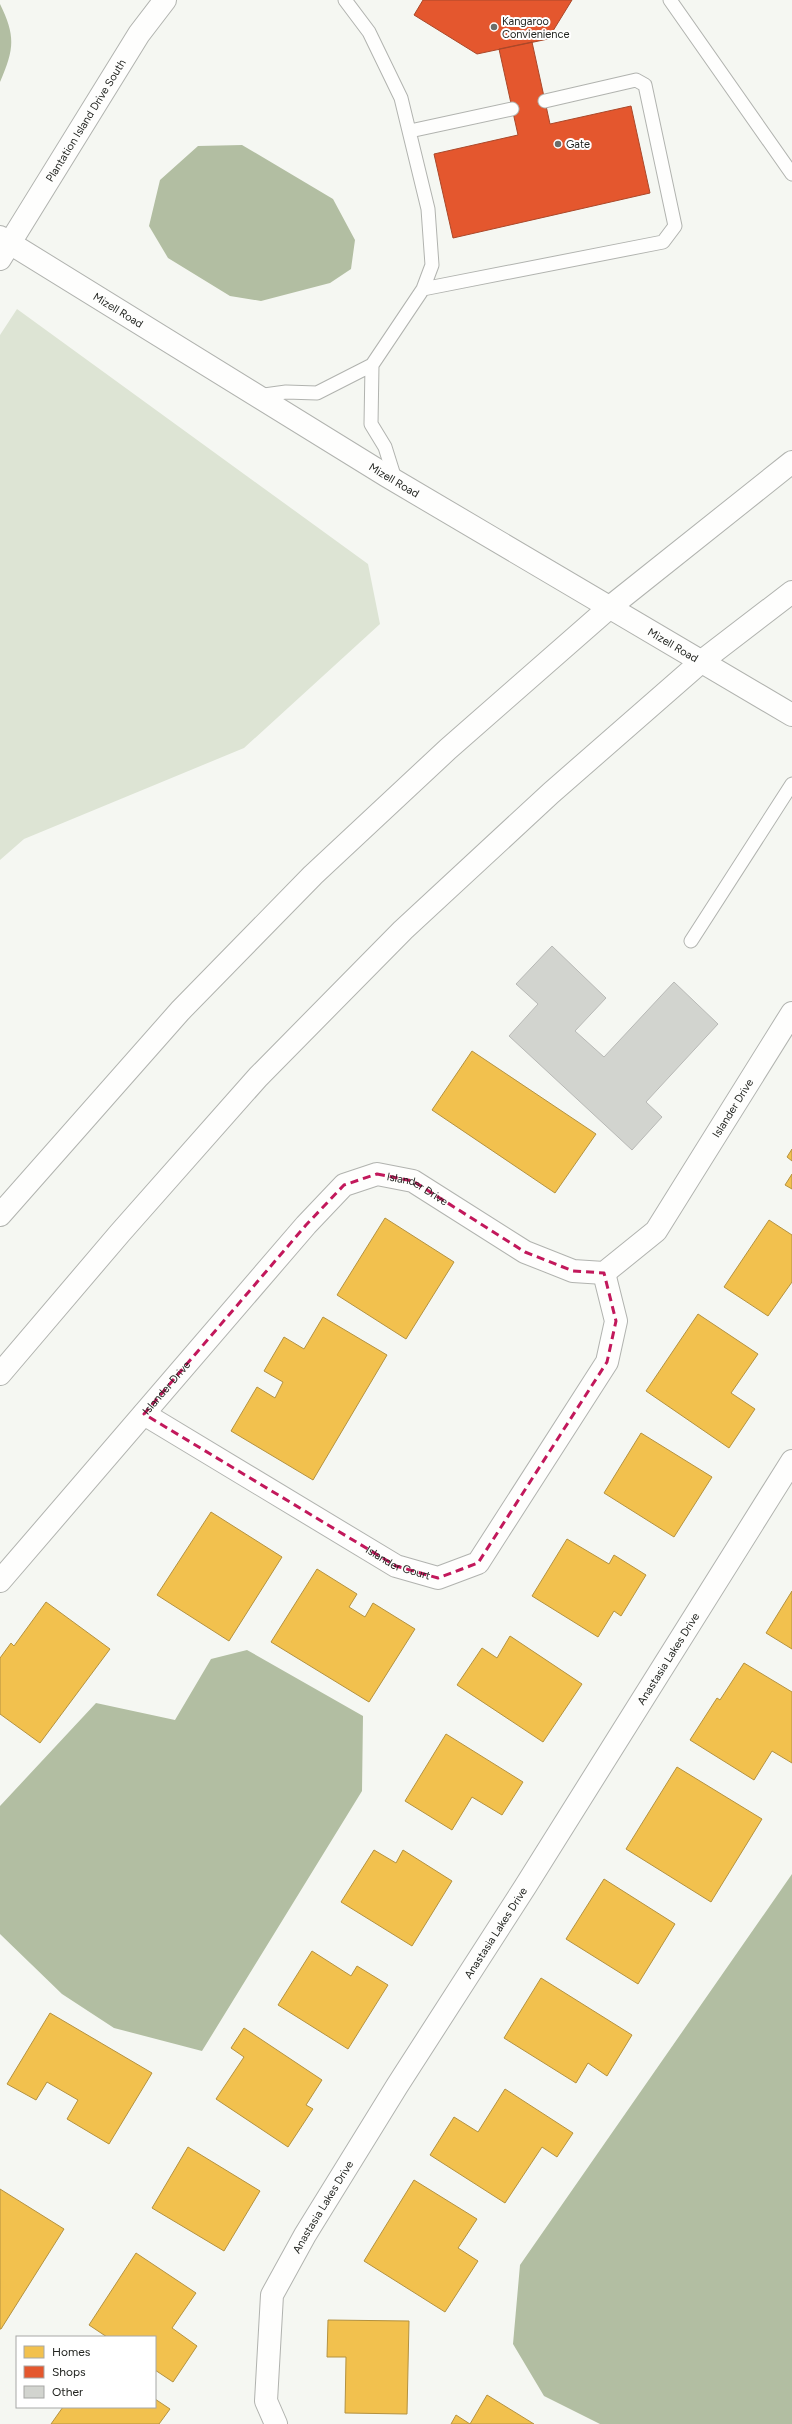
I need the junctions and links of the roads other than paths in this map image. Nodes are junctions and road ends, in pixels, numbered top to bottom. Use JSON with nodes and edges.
{"nodes":[{"id":1,"x":165,"y":0,"type":"edge"},
{"id":2,"x":345,"y":0,"type":"edge"},
{"id":3,"x":670,"y":0,"type":"edge"},
{"id":4,"x":545,"y":101,"type":"dead end"},
{"id":5,"x":512,"y":109,"type":"dead end"},
{"id":6,"x":410,"y":132,"type":"junction"},
{"id":7,"x":792,"y":174,"type":"edge"},
{"id":8,"x":4,"y":247,"type":"edge"},
{"id":9,"x":423,"y":289,"type":"junction"},
{"id":10,"x":372,"y":365,"type":"junction"},
{"id":11,"x":256,"y":396,"type":"junction"},
{"id":12,"x":792,"y":462,"type":"edge"},
{"id":13,"x":396,"y":482,"type":"junction"},
{"id":14,"x":792,"y":592,"type":"edge"},
{"id":15,"x":610,"y":607,"type":"junction"},
{"id":16,"x":702,"y":661,"type":"junction"},
{"id":17,"x":792,"y":715,"type":"edge"},
{"id":18,"x":792,"y":784,"type":"edge"},
{"id":19,"x":691,"y":941,"type":"dead end"},
{"id":20,"x":792,"y":1014,"type":"edge"},
{"id":21,"x":0,"y":1215,"type":"edge"},
{"id":22,"x":604,"y":1273,"type":"junction"},
{"id":23,"x":0,"y":1374,"type":"edge"},
{"id":24,"x":144,"y":1414,"type":"junction"},
{"id":25,"x":792,"y":1461,"type":"edge"},
{"id":26,"x":0,"y":1581,"type":"edge"},
{"id":27,"x":276,"y":2424,"type":"edge"}],
"edges":[{"from":1,"to":8,"type":"street","name":"Plantation Island Drive South"},
{"from":2,"to":6,"type":"lane"},
{"from":3,"to":7,"type":"lane"},
{"from":4,"to":9,"type":"lane"},
{"from":5,"to":6,"type":"lane"},
{"from":6,"to":9,"type":"lane"},
{"from":8,"to":11,"type":"street","name":"Mizell Road"},
{"from":9,"to":10,"type":"lane"},
{"from":10,"to":11,"type":"lane"},
{"from":10,"to":13,"type":"lane"},
{"from":11,"to":13,"type":"street","name":"Mizell Road"},
{"from":12,"to":15,"type":"street"},
{"from":13,"to":15,"type":"street","name":"Mizell Road"},
{"from":14,"to":16,"type":"street"},
{"from":15,"to":16,"type":"street","name":"Mizell Road"},
{"from":15,"to":21,"type":"street"},
{"from":16,"to":17,"type":"street","name":"Mizell Road"},
{"from":16,"to":23,"type":"street"},
{"from":18,"to":19,"type":"lane"},
{"from":20,"to":22,"type":"street","name":"Islander Drive"},
{"from":22,"to":24,"type":"street","name":"Islander Drive"},
{"from":22,"to":24,"type":"street","name":"Islander Court"},
{"from":24,"to":26,"type":"street","name":"Islander Drive"},
{"from":25,"to":27,"type":"street","name":"Anastasia Lakes Drive"}]}
